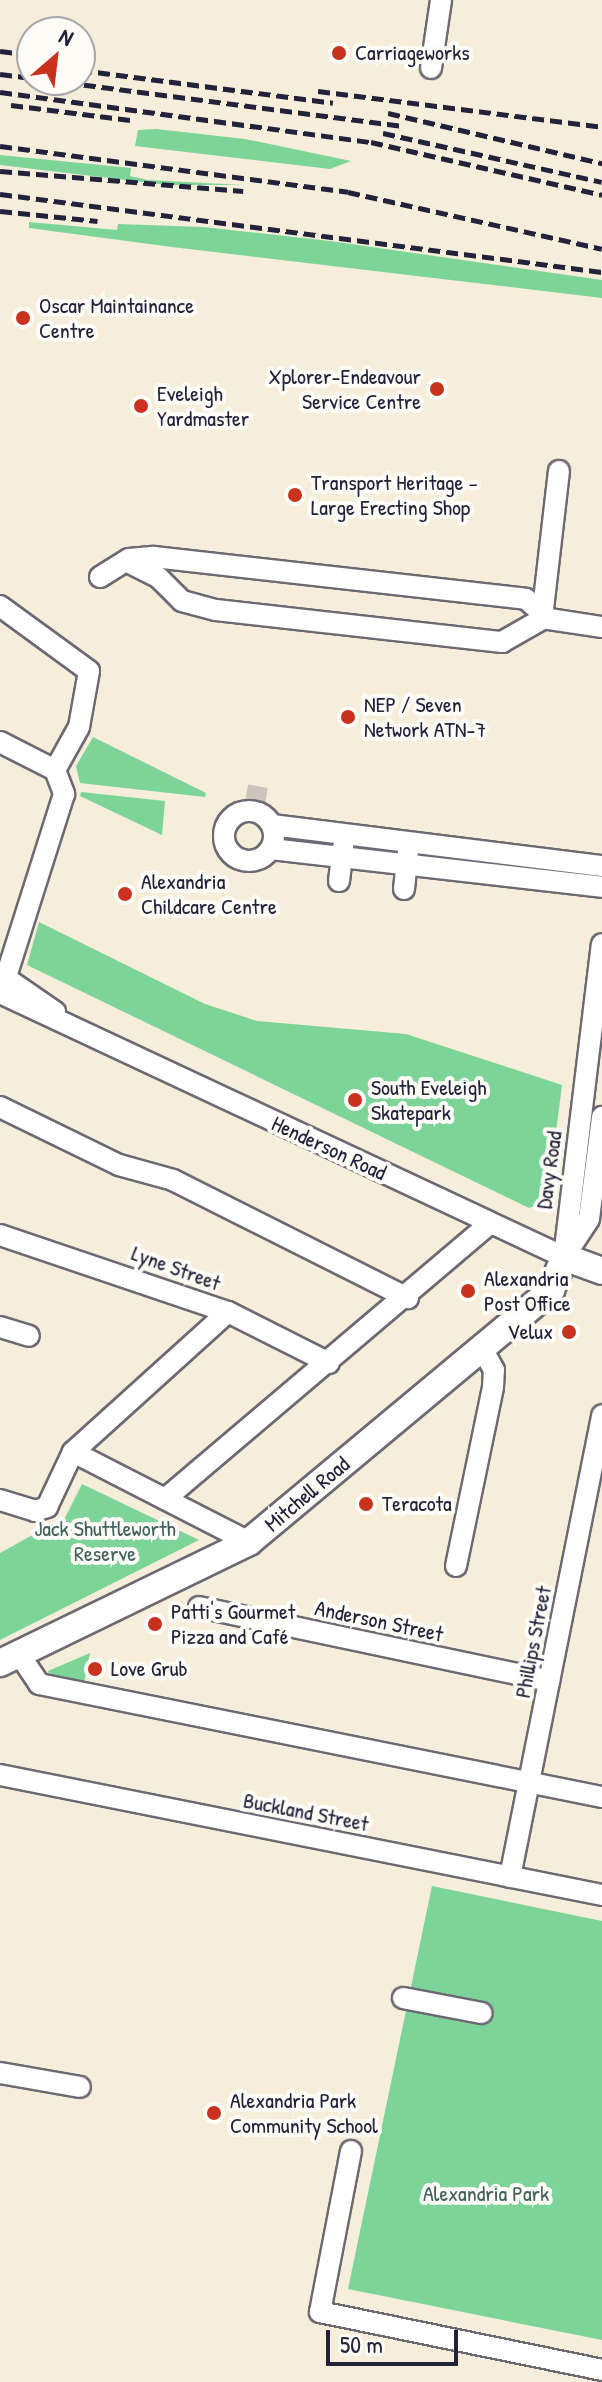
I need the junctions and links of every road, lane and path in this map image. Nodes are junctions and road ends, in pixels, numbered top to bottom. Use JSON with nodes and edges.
{"nodes":[{"id":1,"x":441,"y":0,"type":"edge"},
{"id":2,"x":431,"y":68,"type":"dead end"},
{"id":3,"x":559,"y":471,"type":"dead end"},
{"id":4,"x":124,"y":562,"type":"junction"},
{"id":5,"x":100,"y":577,"type":"dead end"},
{"id":6,"x":0,"y":606,"type":"edge"},
{"id":7,"x":540,"y":618,"type":"junction"},
{"id":8,"x":602,"y":627,"type":"edge"},
{"id":9,"x":0,"y":742,"type":"edge"},
{"id":10,"x":55,"y":770,"type":"junction"},
{"id":11,"x":272,"y":825,"type":"junction"},
{"id":12,"x":343,"y":847,"type":"junction"},
{"id":13,"x":271,"y":849,"type":"junction"},
{"id":14,"x":408,"y":855,"type":"junction"},
{"id":15,"x":602,"y":866,"type":"edge"},
{"id":16,"x":339,"y":881,"type":"dead end"},
{"id":17,"x":602,"y":887,"type":"edge"},
{"id":18,"x":404,"y":889,"type":"dead end"},
{"id":19,"x":602,"y":944,"type":"edge"},
{"id":20,"x":1,"y":987,"type":"edge"},
{"id":21,"x":596,"y":1053,"type":"edge"},
{"id":22,"x":0,"y":1107,"type":"edge"},
{"id":23,"x":602,"y":1117,"type":"edge"},
{"id":24,"x":489,"y":1224,"type":"junction"},
{"id":25,"x":0,"y":1235,"type":"edge"},
{"id":26,"x":564,"y":1257,"type":"junction"},
{"id":27,"x":602,"y":1271,"type":"edge"},
{"id":28,"x":408,"y":1298,"type":"junction"},
{"id":29,"x":228,"y":1312,"type":"junction"},
{"id":30,"x":0,"y":1327,"type":"edge"},
{"id":31,"x":29,"y":1336,"type":"dead end"},
{"id":32,"x":482,"y":1348,"type":"junction"},
{"id":33,"x":329,"y":1363,"type":"junction"},
{"id":34,"x":602,"y":1415,"type":"edge"},
{"id":35,"x":73,"y":1452,"type":"junction"},
{"id":36,"x":165,"y":1499,"type":"junction"},
{"id":37,"x":0,"y":1500,"type":"edge"},
{"id":38,"x":249,"y":1542,"type":"junction"},
{"id":39,"x":456,"y":1566,"type":"dead end"},
{"id":40,"x":199,"y":1607,"type":"dead end"},
{"id":41,"x":10,"y":1659,"type":"edge"},
{"id":42,"x":549,"y":1681,"type":"junction"},
{"id":43,"x":0,"y":1775,"type":"edge"},
{"id":44,"x":530,"y":1782,"type":"junction"},
{"id":45,"x":602,"y":1797,"type":"edge"},
{"id":46,"x":510,"y":1877,"type":"junction"},
{"id":47,"x":602,"y":1895,"type":"edge"},
{"id":48,"x":403,"y":1998,"type":"dead end"},
{"id":49,"x":482,"y":2013,"type":"dead end"},
{"id":50,"x":0,"y":2073,"type":"edge"},
{"id":51,"x":80,"y":2087,"type":"dead end"},
{"id":52,"x":351,"y":2151,"type":"dead end"},
{"id":53,"x":602,"y":2370,"type":"edge"}],
"edges":[{"from":1,"to":2,"type":"street"},
{"from":3,"to":7,"type":"street"},
{"from":4,"to":5,"type":"street"},
{"from":4,"to":7,"type":"street"},
{"from":4,"to":7,"type":"street"},
{"from":6,"to":10,"type":"street"},
{"from":7,"to":8,"type":"street"},
{"from":9,"to":10,"type":"street"},
{"from":10,"to":20,"type":"street"},
{"from":11,"to":12,"type":"street"},
{"from":11,"to":13,"type":"street"},
{"from":11,"to":13,"type":"street"},
{"from":12,"to":13,"type":"street"},
{"from":12,"to":14,"type":"street"},
{"from":12,"to":16,"type":"street"},
{"from":14,"to":15,"type":"street"},
{"from":14,"to":17,"type":"street"},
{"from":14,"to":18,"type":"street"},
{"from":19,"to":21,"type":"street","name":"Davy Road"},
{"from":20,"to":24,"type":"street","name":"Henderson Road"},
{"from":21,"to":26,"type":"street","name":"Davy Road"},
{"from":22,"to":28,"type":"street"},
{"from":23,"to":26,"type":"street","name":"Davy Road"},
{"from":24,"to":26,"type":"street","name":"Henderson Road"},
{"from":24,"to":28,"type":"street"},
{"from":25,"to":29,"type":"street","name":"Lyne Street"},
{"from":26,"to":27,"type":"main road","name":"Henderson Road"},
{"from":26,"to":32,"type":"main road","name":"Mitchell Road"},
{"from":28,"to":33,"type":"street"},
{"from":29,"to":33,"type":"street","name":"Lyne Street"},
{"from":29,"to":35,"type":"street"},
{"from":30,"to":31,"type":"street"},
{"from":32,"to":38,"type":"main road","name":"Mitchell Road"},
{"from":32,"to":39,"type":"street"},
{"from":33,"to":36,"type":"street"},
{"from":34,"to":42,"type":"street","name":"Phillips Street"},
{"from":35,"to":36,"type":"street"},
{"from":35,"to":37,"type":"street"},
{"from":36,"to":38,"type":"street"},
{"from":38,"to":41,"type":"main road","name":"Mitchell Road"},
{"from":40,"to":42,"type":"street","name":"Anderson Street"},
{"from":41,"to":44,"type":"street"},
{"from":42,"to":44,"type":"street","name":"Phillips Street"},
{"from":43,"to":46,"type":"street","name":"Buckland Street"},
{"from":44,"to":45,"type":"street"},
{"from":44,"to":46,"type":"street","name":"Phillips Street"},
{"from":46,"to":47,"type":"street","name":"Buckland Street"},
{"from":48,"to":49,"type":"street"},
{"from":50,"to":51,"type":"street"},
{"from":52,"to":53,"type":"street"}]}
